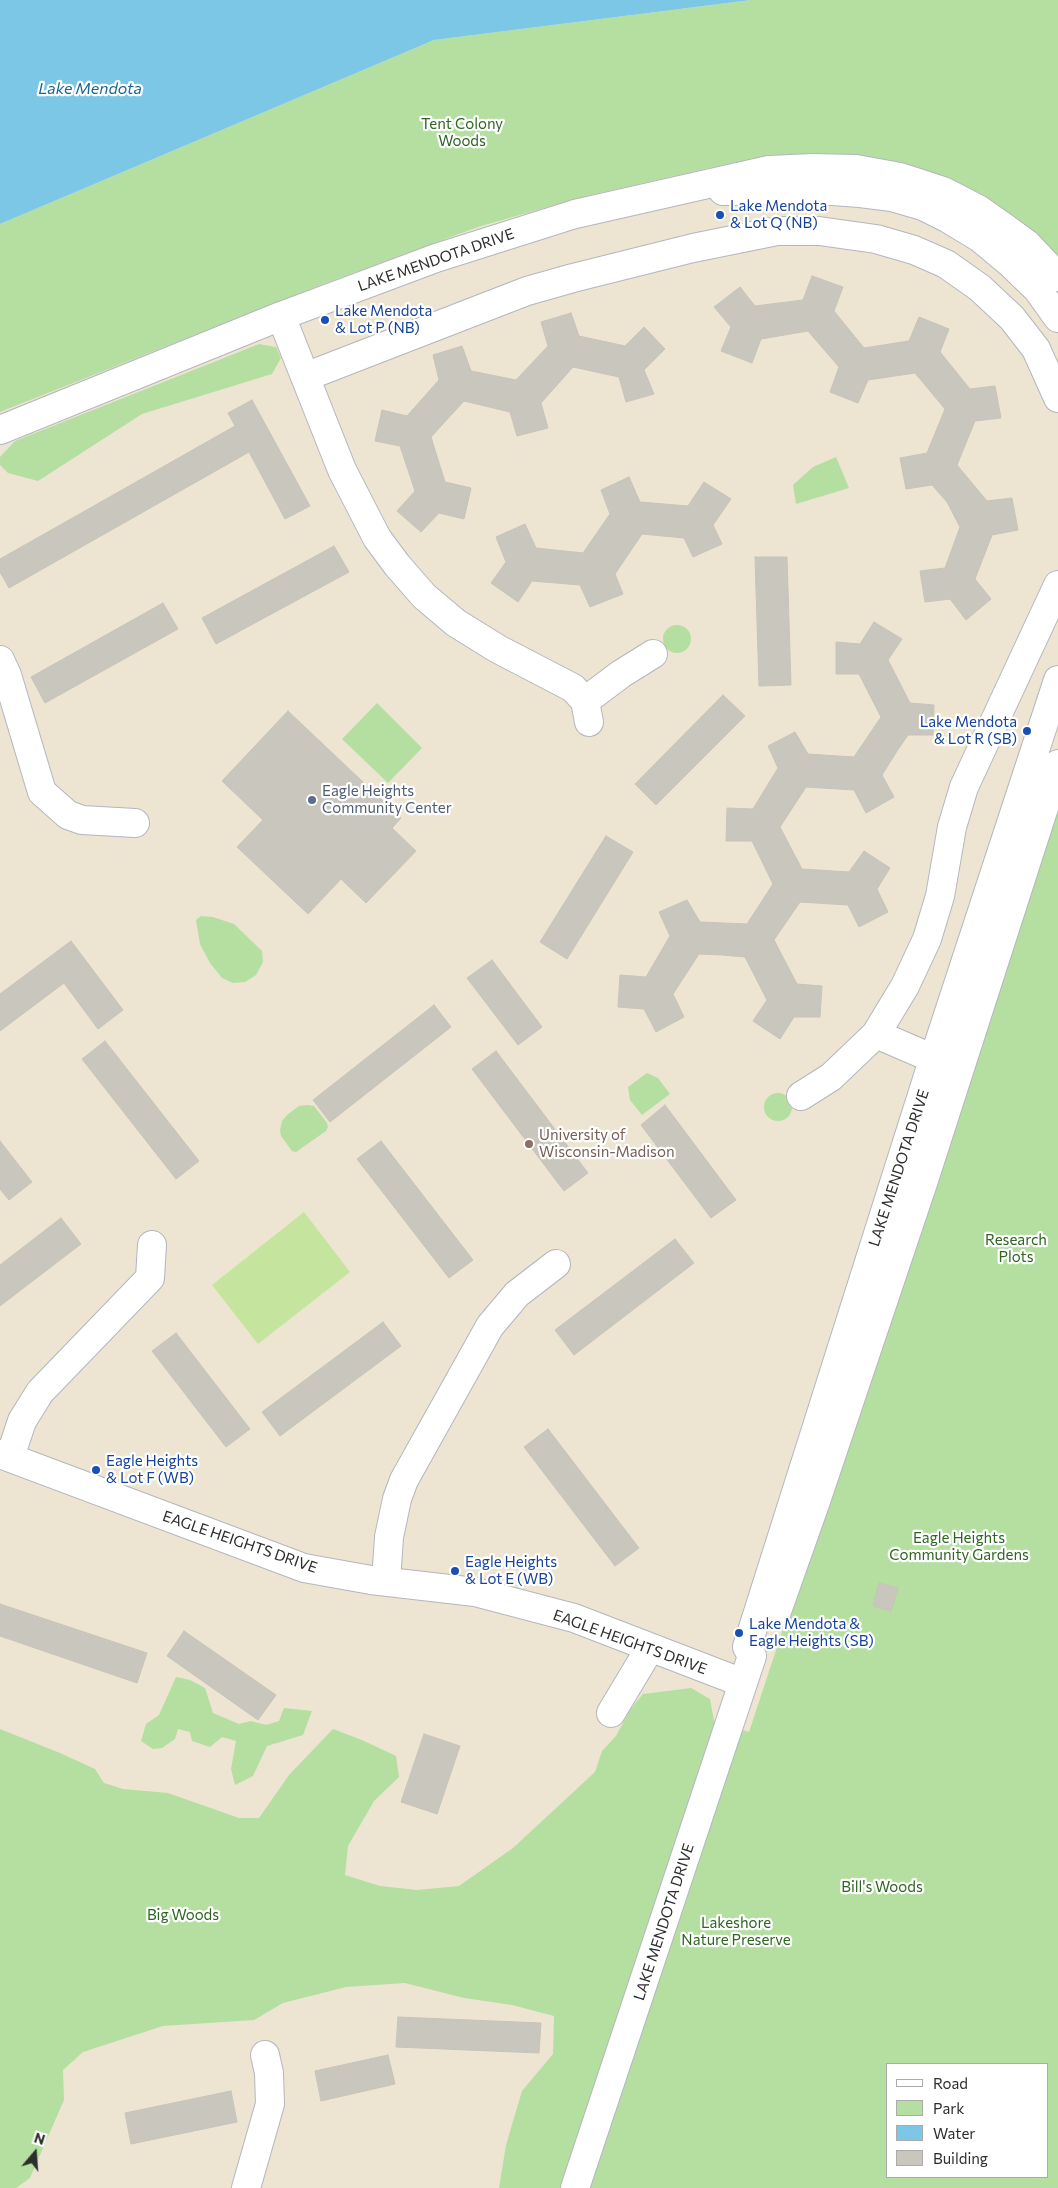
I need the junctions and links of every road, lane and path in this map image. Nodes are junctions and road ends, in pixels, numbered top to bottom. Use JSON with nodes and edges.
{"nodes":[{"id":1,"x":684,"y":191,"type":"junction"},
{"id":2,"x":1058,"y":277,"type":"edge"},
{"id":3,"x":281,"y":316,"type":"junction"},
{"id":4,"x":1058,"y":318,"type":"edge"},
{"id":5,"x":305,"y":377,"type":"junction"},
{"id":6,"x":1058,"y":398,"type":"edge"},
{"id":7,"x":0,"y":430,"type":"edge"},
{"id":8,"x":1058,"y":585,"type":"edge"},
{"id":9,"x":653,"y":654,"type":"dead end"},
{"id":10,"x":0,"y":660,"type":"edge"},
{"id":11,"x":1012,"y":683,"type":"junction"},
{"id":12,"x":1056,"y":692,"type":"edge"},
{"id":13,"x":1058,"y":764,"type":"edge"},
{"id":14,"x":135,"y":823,"type":"dead end"},
{"id":15,"x":876,"y":1034,"type":"junction"},
{"id":16,"x":934,"y":1060,"type":"junction"},
{"id":17,"x":801,"y":1096,"type":"dead end"},
{"id":18,"x":152,"y":1245,"type":"dead end"},
{"id":19,"x":556,"y":1264,"type":"dead end"},
{"id":20,"x":5,"y":1456,"type":"edge"},
{"id":21,"x":386,"y":1581,"type":"junction"},
{"id":22,"x":650,"y":1648,"type":"junction"},
{"id":23,"x":752,"y":1656,"type":"junction"},
{"id":24,"x":743,"y":1683,"type":"junction"},
{"id":25,"x":611,"y":1713,"type":"dead end"},
{"id":26,"x":265,"y":2055,"type":"dead end"},
{"id":27,"x":246,"y":2188,"type":"edge"},
{"id":28,"x":575,"y":2188,"type":"edge"}],
"edges":[{"from":1,"to":2,"type":"street","name":"LAKE MENDOTA DRIVE"},
{"from":1,"to":3,"type":"street","name":"LAKE MENDOTA DRIVE"},
{"from":1,"to":4,"type":"street","name":"LAKE MENDOTA DRIVE"},
{"from":3,"to":5,"type":"street"},
{"from":3,"to":7,"type":"street","name":"LAKE MENDOTA DRIVE"},
{"from":5,"to":6,"type":"street"},
{"from":5,"to":9,"type":"street"},
{"from":8,"to":11,"type":"street"},
{"from":10,"to":14,"type":"street"},
{"from":11,"to":12,"type":"street"},
{"from":11,"to":15,"type":"street"},
{"from":12,"to":16,"type":"street","name":"LAKE MENDOTA DRIVE"},
{"from":13,"to":23,"type":"street","name":"LAKE MENDOTA DRIVE"},
{"from":15,"to":16,"type":"street"},
{"from":15,"to":17,"type":"street"},
{"from":16,"to":23,"type":"street","name":"LAKE MENDOTA DRIVE"},
{"from":18,"to":20,"type":"street"},
{"from":19,"to":21,"type":"street"},
{"from":20,"to":21,"type":"street","name":"EAGLE HEIGHTS DRIVE"},
{"from":21,"to":22,"type":"street","name":"EAGLE HEIGHTS DRIVE"},
{"from":22,"to":24,"type":"street","name":"EAGLE HEIGHTS DRIVE"},
{"from":22,"to":25,"type":"street"},
{"from":23,"to":24,"type":"street","name":"LAKE MENDOTA DRIVE"},
{"from":24,"to":28,"type":"street","name":"LAKE MENDOTA DRIVE"},
{"from":26,"to":27,"type":"street"}]}
